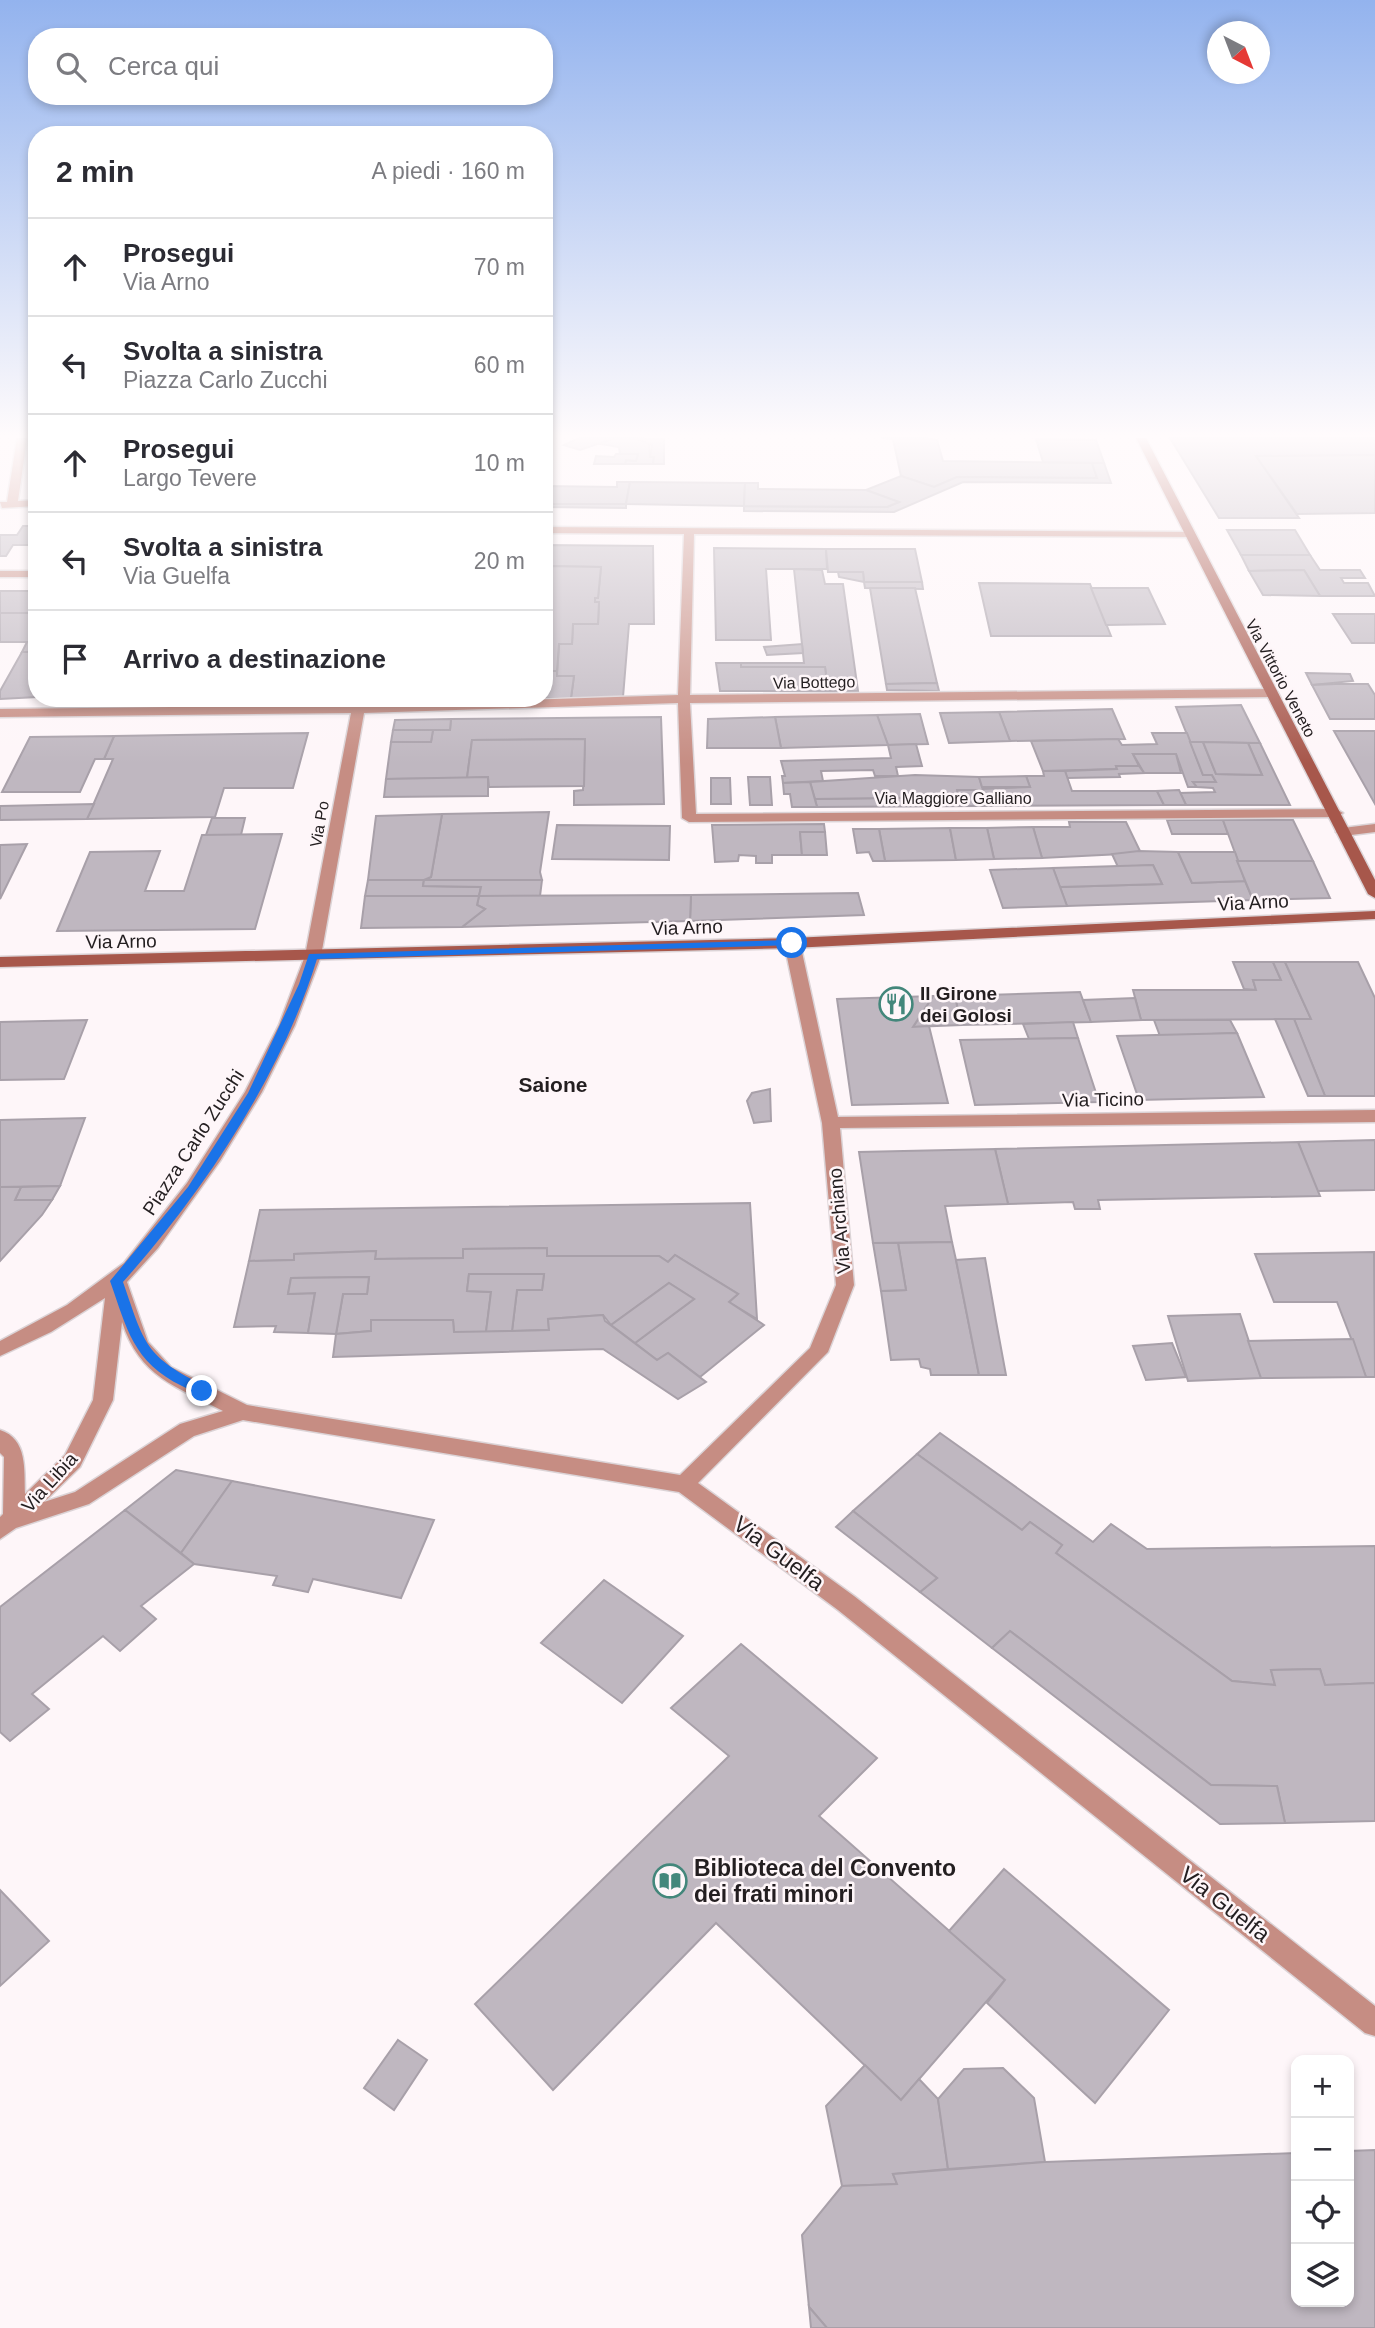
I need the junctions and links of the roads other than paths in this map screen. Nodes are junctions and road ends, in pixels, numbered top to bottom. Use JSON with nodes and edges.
{"nodes":[{"id":1,"x":689,"y":547,"type":"edge"},
{"id":2,"x":1197,"y":547,"type":"edge"},
{"id":3,"x":28,"y":574,"type":"edge"},
{"id":4,"x":0,"y":575,"type":"edge"},
{"id":5,"x":1270,"y":693,"type":"junction"},
{"id":6,"x":684,"y":699,"type":"junction"},
{"id":7,"x":553,"y":701,"type":"edge"},
{"id":8,"x":215,"y":707,"type":"edge"},
{"id":9,"x":358,"y":707,"type":"edge"},
{"id":10,"x":0,"y":713,"type":"edge"},
{"id":11,"x":1336,"y":813,"type":"junction"},
{"id":12,"x":1375,"y":828,"type":"edge"},
{"id":13,"x":1343,"y":832,"type":"junction"},
{"id":14,"x":1375,"y":894,"type":"edge"},
{"id":15,"x":1375,"y":915,"type":"edge"},
{"id":16,"x":792,"y":943,"type":"junction"},
{"id":17,"x":313,"y":956,"type":"junction"},
{"id":18,"x":0,"y":962,"type":"edge"},
{"id":19,"x":1375,"y":1116,"type":"edge"},
{"id":20,"x":831,"y":1123,"type":"junction"},
{"id":21,"x":117,"y":1281,"type":"junction"},
{"id":22,"x":0,"y":1349,"type":"edge"},
{"id":23,"x":243,"y":1412,"type":"junction"},
{"id":24,"x":0,"y":1438,"type":"edge"},
{"id":25,"x":684,"y":1483,"type":"junction"},
{"id":26,"x":7,"y":1525,"type":"edge"},
{"id":27,"x":1375,"y":2023,"type":"edge"}],
"edges":[{"from":1,"to":6,"type":"street"},
{"from":2,"to":5,"type":"main road","name":"Via Vittorio Veneto"},
{"from":3,"to":4,"type":"street"},
{"from":5,"to":6,"type":"street","name":"Via Bottego"},
{"from":5,"to":11,"type":"main road","name":"Via Vittorio Veneto"},
{"from":6,"to":7,"type":"street","name":"Via Bottego"},
{"from":6,"to":11,"type":"street","name":"Via Maggiore Galliano"},
{"from":8,"to":10,"type":"street","name":"Via Bottego"},
{"from":9,"to":17,"type":"street","name":"Via Po"},
{"from":11,"to":13,"type":"main road","name":"Via Vittorio Veneto"},
{"from":12,"to":13,"type":"street"},
{"from":13,"to":14,"type":"main road","name":"Via Vittorio Veneto"},
{"from":15,"to":16,"type":"main road","name":"Via Arno"},
{"from":16,"to":17,"type":"main road","name":"Via Arno"},
{"from":16,"to":20,"type":"street","name":"Via Archiano"},
{"from":17,"to":18,"type":"main road","name":"Via Arno"},
{"from":17,"to":21,"type":"street","name":"Piazza Carlo Zucchi"},
{"from":19,"to":20,"type":"street","name":"Via Ticino"},
{"from":20,"to":25,"type":"street","name":"Via Archiano"},
{"from":21,"to":22,"type":"street","name":"Piazza Carlo Zucchi"},
{"from":21,"to":23,"type":"street","name":"Via Guelfa"},
{"from":21,"to":26,"type":"street","name":"Via Libia"},
{"from":23,"to":25,"type":"street","name":"Via Guelfa"},
{"from":23,"to":26,"type":"street","name":"Via Libia"},
{"from":24,"to":26,"type":"street","name":"Via Libia"},
{"from":25,"to":27,"type":"street","name":"Via Guelfa"}]}
